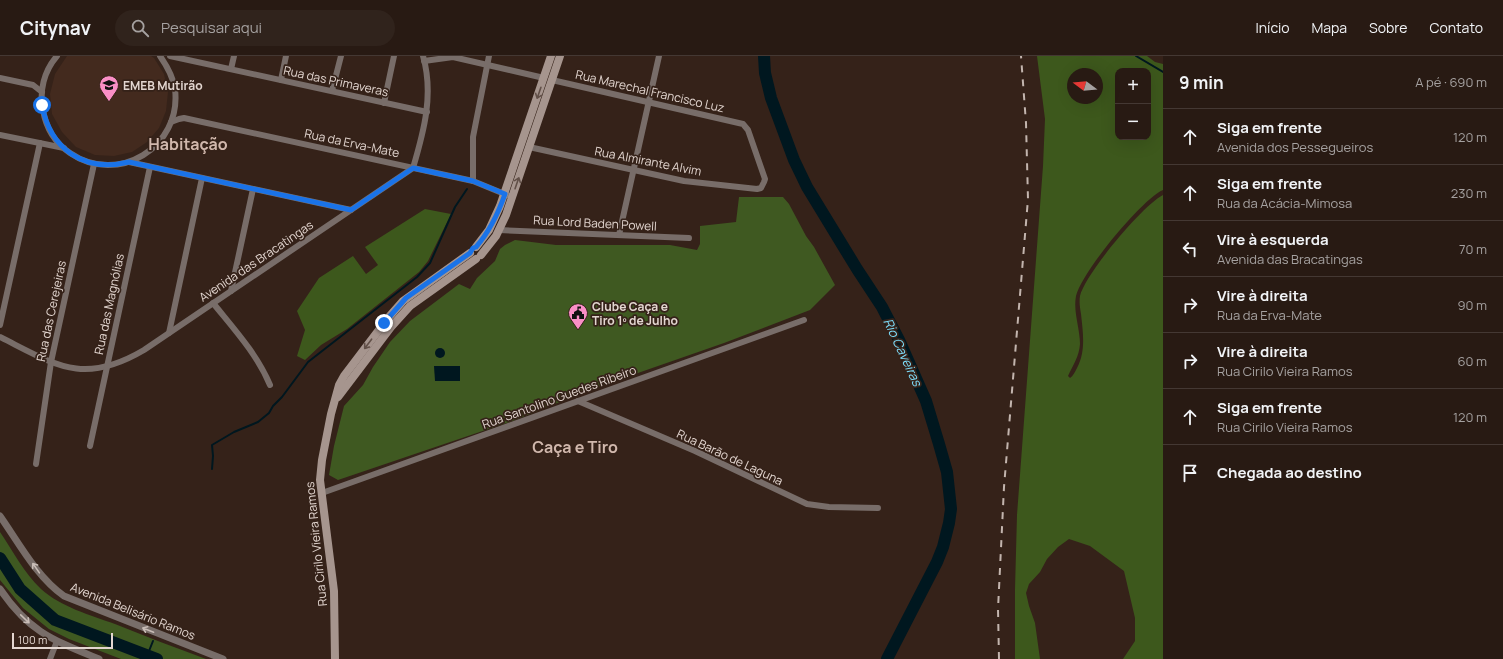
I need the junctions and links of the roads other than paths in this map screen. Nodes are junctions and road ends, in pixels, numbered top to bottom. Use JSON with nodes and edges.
{"nodes":[{"id":1,"x":57,"y":56,"type":"edge"},
{"id":2,"x":160,"y":56,"type":"edge"},
{"id":3,"x":170,"y":56,"type":"edge"},
{"id":4,"x":234,"y":56,"type":"edge"},
{"id":5,"x":286,"y":56,"type":"edge"},
{"id":6,"x":341,"y":56,"type":"edge"},
{"id":7,"x":394,"y":56,"type":"edge"},
{"id":8,"x":489,"y":56,"type":"edge"},
{"id":9,"x":551,"y":56,"type":"edge"},
{"id":10,"x":560,"y":56,"type":"edge"},
{"id":11,"x":659,"y":56,"type":"edge"},
{"id":12,"x":179,"y":57,"type":"edge"},
{"id":13,"x":424,"y":59,"type":"edge"},
{"id":14,"x":487,"y":65,"type":"junction"},
{"id":15,"x":231,"y":69,"type":"junction"},
{"id":16,"x":0,"y":78,"type":"edge"},
{"id":17,"x":548,"y":79,"type":"junction"},
{"id":18,"x":281,"y":80,"type":"junction"},
{"id":19,"x":44,"y":81,"type":"junction"},
{"id":20,"x":33,"y":85,"type":"junction"},
{"id":21,"x":42,"y":92,"type":"junction"},
{"id":22,"x":332,"y":92,"type":"junction"},
{"id":23,"x":649,"y":102,"type":"junction"},
{"id":24,"x":384,"y":103,"type":"junction"},
{"id":25,"x":174,"y":109,"type":"junction"},
{"id":26,"x":427,"y":112,"type":"junction"},
{"id":27,"x":184,"y":118,"type":"junction"},
{"id":28,"x":171,"y":122,"type":"junction"},
{"id":29,"x":0,"y":135,"type":"edge"},
{"id":30,"x":40,"y":143,"type":"junction"},
{"id":31,"x":529,"y":147,"type":"junction"},
{"id":32,"x":64,"y":148,"type":"junction"},
{"id":33,"x":129,"y":162,"type":"junction"},
{"id":34,"x":94,"y":164,"type":"junction"},
{"id":35,"x":150,"y":167,"type":"junction"},
{"id":36,"x":413,"y":168,"type":"junction"},
{"id":37,"x":633,"y":171,"type":"junction"},
{"id":38,"x":202,"y":178,"type":"junction"},
{"id":39,"x":473,"y":181,"type":"junction"},
{"id":40,"x":763,"y":186,"type":"joint"},
{"id":41,"x":253,"y":189,"type":"junction"},
{"id":42,"x":508,"y":196,"type":"junction"},
{"id":43,"x":351,"y":210,"type":"junction"},
{"id":44,"x":499,"y":230,"type":"junction"},
{"id":45,"x":619,"y":235,"type":"junction"},
{"id":46,"x":689,"y":238,"type":"dead end"},
{"id":47,"x":476,"y":254,"type":"junction"},
{"id":48,"x":231,"y":291,"type":"junction"},
{"id":49,"x":213,"y":303,"type":"junction"},
{"id":50,"x":804,"y":320,"type":"dead end"},
{"id":51,"x":0,"y":325,"type":"edge"},
{"id":52,"x":169,"y":333,"type":"junction"},
{"id":53,"x":0,"y":337,"type":"edge"},
{"id":54,"x":51,"y":362,"type":"junction"},
{"id":55,"x":107,"y":366,"type":"junction"},
{"id":56,"x":270,"y":385,"type":"dead end"},
{"id":57,"x":578,"y":402,"type":"junction"},
{"id":58,"x":90,"y":446,"type":"dead end"},
{"id":59,"x":36,"y":464,"type":"dead end"},
{"id":60,"x":322,"y":494,"type":"junction"},
{"id":61,"x":878,"y":508,"type":"dead end"},
{"id":62,"x":0,"y":516,"type":"edge"},
{"id":63,"x":0,"y":589,"type":"edge"},
{"id":64,"x":57,"y":641,"type":"junction"},
{"id":65,"x":50,"y":659,"type":"edge"},
{"id":66,"x":99,"y":659,"type":"edge"},
{"id":67,"x":223,"y":659,"type":"edge"},
{"id":68,"x":335,"y":659,"type":"edge"}],
"edges":[{"from":1,"to":19,"type":"street"},
{"from":2,"to":25,"type":"street"},
{"from":3,"to":12,"type":"street","name":"Rua das Primaveras"},
{"from":4,"to":15,"type":"street"},
{"from":5,"to":18,"type":"street"},
{"from":6,"to":22,"type":"street"},
{"from":7,"to":24,"type":"street"},
{"from":8,"to":14,"type":"street"},
{"from":9,"to":17,"type":"main road","name":"Rua Cirilo Vieira Ramos"},
{"from":10,"to":17,"type":"main road","name":"Rua Cirilo Vieira Ramos"},
{"from":11,"to":23,"type":"street"},
{"from":12,"to":15,"type":"street","name":"Rua das Primaveras"},
{"from":13,"to":14,"type":"street","name":"Rua Marechal Francisco Luz"},
{"from":13,"to":26,"type":"street"},
{"from":14,"to":17,"type":"street","name":"Rua Marechal Francisco Luz"},
{"from":14,"to":39,"type":"street"},
{"from":15,"to":18,"type":"street","name":"Rua das Primaveras"},
{"from":16,"to":20,"type":"street"},
{"from":17,"to":23,"type":"street","name":"Rua Marechal Francisco Luz"},
{"from":17,"to":31,"type":"main road","name":"Rua Cirilo Vieira Ramos"},
{"from":17,"to":42,"type":"main road","name":"Rua Cirilo Vieira Ramos","one_way":true},
{"from":18,"to":22,"type":"street","name":"Rua das Primaveras"},
{"from":19,"to":20,"type":"street"},
{"from":19,"to":21,"type":"street"},
{"from":20,"to":21,"type":"street"},
{"from":21,"to":32,"type":"street"},
{"from":22,"to":24,"type":"street","name":"Rua das Primaveras"},
{"from":23,"to":37,"type":"street"},
{"from":23,"to":40,"type":"street","name":"Rua Marechal Francisco Luz"},
{"from":24,"to":26,"type":"street","name":"Rua das Primaveras"},
{"from":25,"to":27,"type":"street","name":"Rua da Erva-Mate"},
{"from":25,"to":28,"type":"street"},
{"from":26,"to":36,"type":"street"},
{"from":27,"to":28,"type":"street","name":"Rua da Erva-Mate"},
{"from":27,"to":36,"type":"street","name":"Rua da Erva-Mate"},
{"from":28,"to":33,"type":"street"},
{"from":29,"to":30,"type":"street"},
{"from":30,"to":32,"type":"street"},
{"from":30,"to":51,"type":"street"},
{"from":31,"to":37,"type":"street","name":"Rua Almirante Alvim"},
{"from":42,"to":31,"type":"main road","name":"Rua Cirilo Vieira Ramos","one_way":true},
{"from":32,"to":34,"type":"street"},
{"from":33,"to":34,"type":"street"},
{"from":33,"to":35,"type":"street"},
{"from":34,"to":54,"type":"street","name":"Rua das Cerejeiras"},
{"from":35,"to":38,"type":"street"},
{"from":35,"to":55,"type":"street","name":"Rua das Magnólias"},
{"from":36,"to":39,"type":"street","name":"Rua da Erva-Mate"},
{"from":36,"to":43,"type":"street","name":"Avenida das Bracatingas"},
{"from":37,"to":40,"type":"street","name":"Rua Almirante Alvim"},
{"from":37,"to":45,"type":"street"},
{"from":38,"to":41,"type":"street"},
{"from":38,"to":52,"type":"street"},
{"from":39,"to":42,"type":"street","name":"Rua da Erva-Mate"},
{"from":41,"to":43,"type":"street"},
{"from":41,"to":48,"type":"street"},
{"from":42,"to":44,"type":"main road","name":"Rua Cirilo Vieira Ramos"},
{"from":42,"to":47,"type":"main road","name":"Rua Cirilo Vieira Ramos"},
{"from":43,"to":48,"type":"street","name":"Avenida das Bracatingas"},
{"from":44,"to":45,"type":"street","name":"Rua Lord Baden Powell"},
{"from":44,"to":47,"type":"main road","name":"Rua Cirilo Vieira Ramos"},
{"from":45,"to":46,"type":"street","name":"Rua Lord Baden Powell"},
{"from":47,"to":60,"type":"main road","name":"Rua Cirilo Vieira Ramos"},
{"from":48,"to":49,"type":"street","name":"Avenida das Bracatingas"},
{"from":49,"to":52,"type":"street","name":"Avenida das Bracatingas"},
{"from":49,"to":56,"type":"street"},
{"from":50,"to":57,"type":"street","name":"Rua Santolino Guedes Ribeiro"},
{"from":52,"to":55,"type":"street","name":"Avenida das Bracatingas"},
{"from":53,"to":54,"type":"street","name":"Avenida das Bracatingas"},
{"from":54,"to":55,"type":"street","name":"Avenida das Bracatingas"},
{"from":54,"to":59,"type":"street","name":"Rua das Cerejeiras"},
{"from":55,"to":58,"type":"street","name":"Rua das Magnólias"},
{"from":57,"to":60,"type":"street","name":"Rua Santolino Guedes Ribeiro"},
{"from":57,"to":61,"type":"street","name":"Rua Barão de Laguna"},
{"from":60,"to":68,"type":"main road","name":"Rua Cirilo Vieira Ramos"},
{"from":67,"to":62,"type":"street","name":"Avenida Belisário Ramos","one_way":true},
{"from":63,"to":64,"type":"street","one_way":true},
{"from":64,"to":65,"type":"street"},
{"from":64,"to":66,"type":"street"}]}
